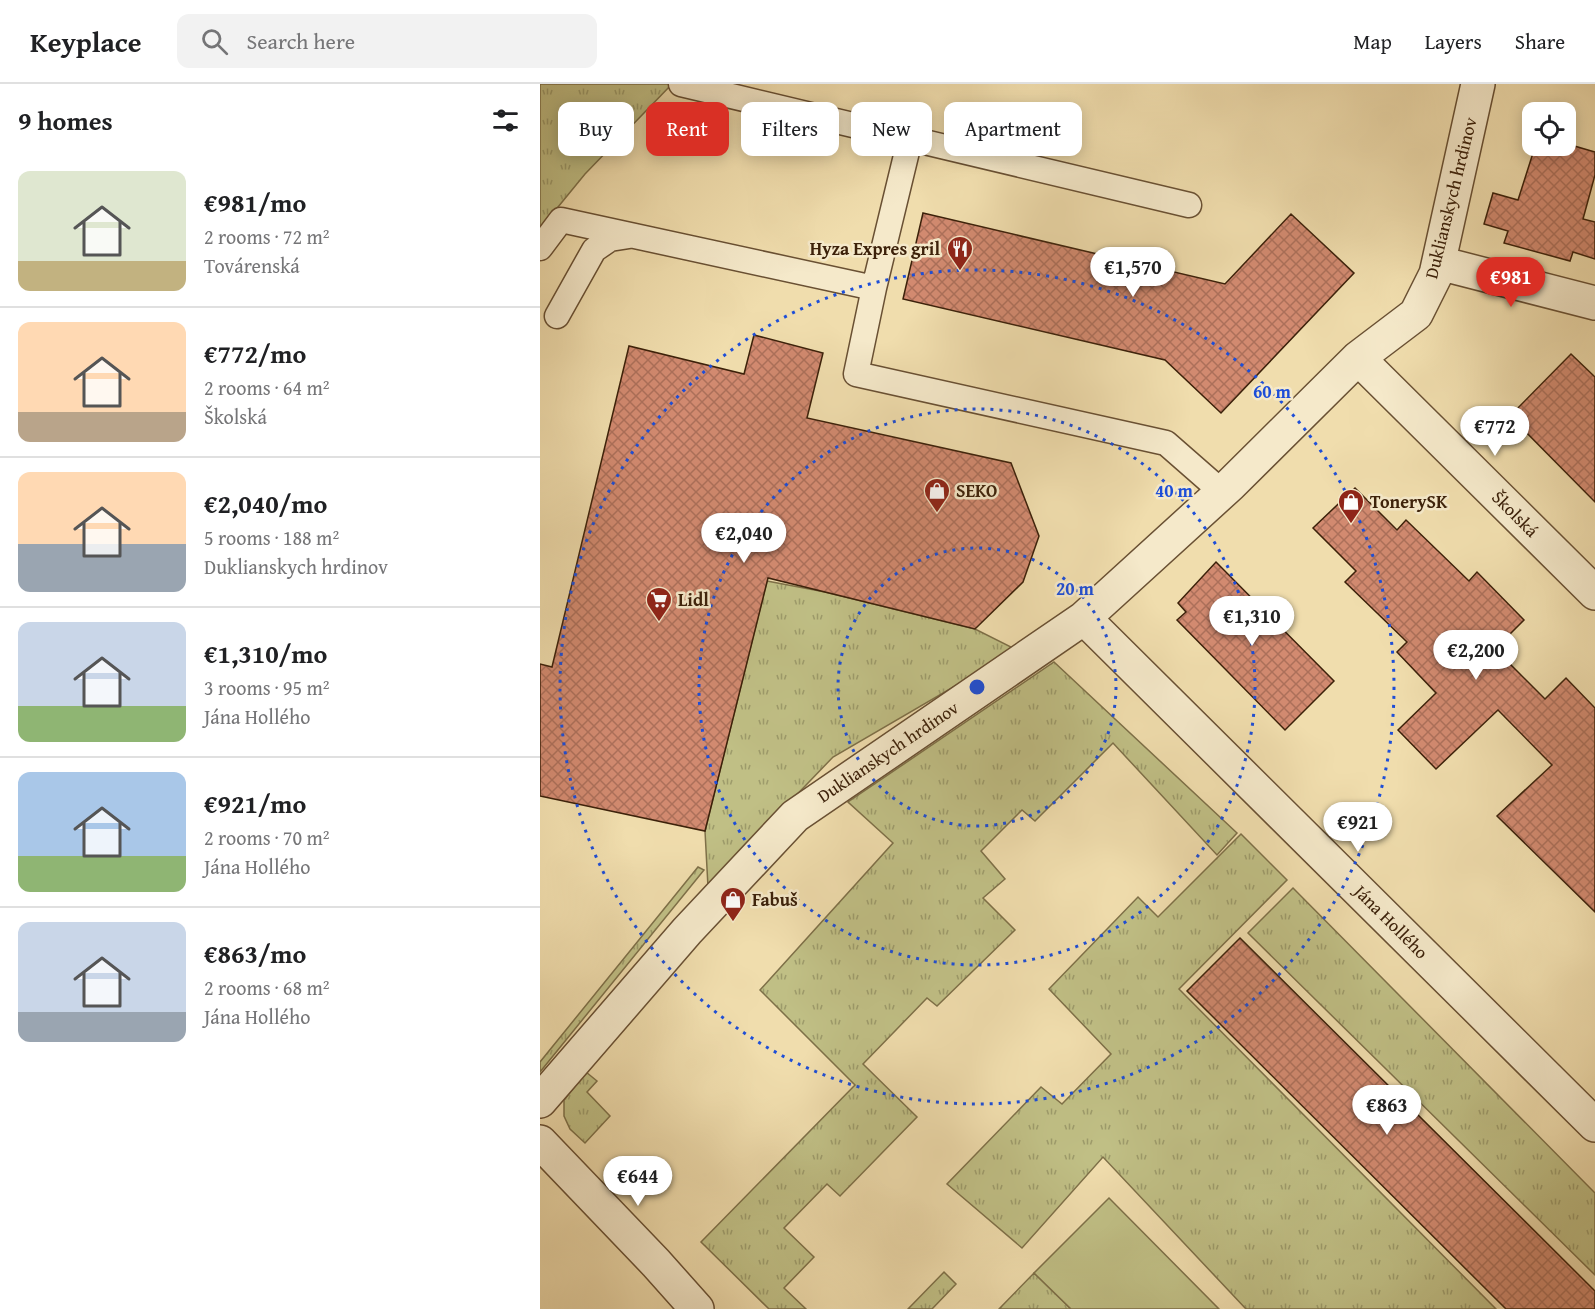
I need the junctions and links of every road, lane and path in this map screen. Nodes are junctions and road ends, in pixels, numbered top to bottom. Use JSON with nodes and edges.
{"nodes":[{"id":1,"x":681,"y":84,"type":"edge"},
{"id":2,"x":1478,"y":84,"type":"edge"},
{"id":3,"x":851,"y":125,"type":"edge"},
{"id":4,"x":932,"y":144,"type":"edge"},
{"id":5,"x":906,"y":156,"type":"edge"},
{"id":6,"x":1189,"y":205,"type":"dead end"},
{"id":7,"x":633,"y":236,"type":"junction"},
{"id":8,"x":540,"y":248,"type":"edge"},
{"id":9,"x":1439,"y":263,"type":"junction"},
{"id":10,"x":874,"y":288,"type":"junction"},
{"id":11,"x":1595,"y":303,"type":"edge"},
{"id":12,"x":557,"y":316,"type":"dead end"},
{"id":13,"x":1358,"y":358,"type":"junction"},
{"id":14,"x":1222,"y":492,"type":"junction"},
{"id":15,"x":1595,"y":593,"type":"edge"},
{"id":16,"x":1084,"y":618,"type":"junction"},
{"id":17,"x":540,"y":1101,"type":"edge"},
{"id":18,"x":1595,"y":1125,"type":"edge"},
{"id":19,"x":540,"y":1142,"type":"edge"},
{"id":20,"x":698,"y":1309,"type":"edge"}],
"edges":[{"from":1,"to":3,"type":"lane"},
{"from":2,"to":9,"type":"street","name":"Duklianskych hrdinov"},
{"from":4,"to":6,"type":"lane"},
{"from":5,"to":10,"type":"lane"},
{"from":7,"to":8,"type":"lane"},
{"from":7,"to":10,"type":"lane"},
{"from":7,"to":12,"type":"lane"},
{"from":9,"to":11,"type":"street"},
{"from":9,"to":13,"type":"street","name":"Duklianskych hrdinov"},
{"from":10,"to":14,"type":"lane"},
{"from":13,"to":14,"type":"street","name":"Duklianskych hrdinov"},
{"from":13,"to":15,"type":"street","name":"Školská"},
{"from":14,"to":16,"type":"street","name":"Duklianskych hrdinov"},
{"from":16,"to":17,"type":"street","name":"Duklianskych hrdinov"},
{"from":16,"to":18,"type":"street","name":"Jána Hollého"},
{"from":19,"to":20,"type":"street"}]}
